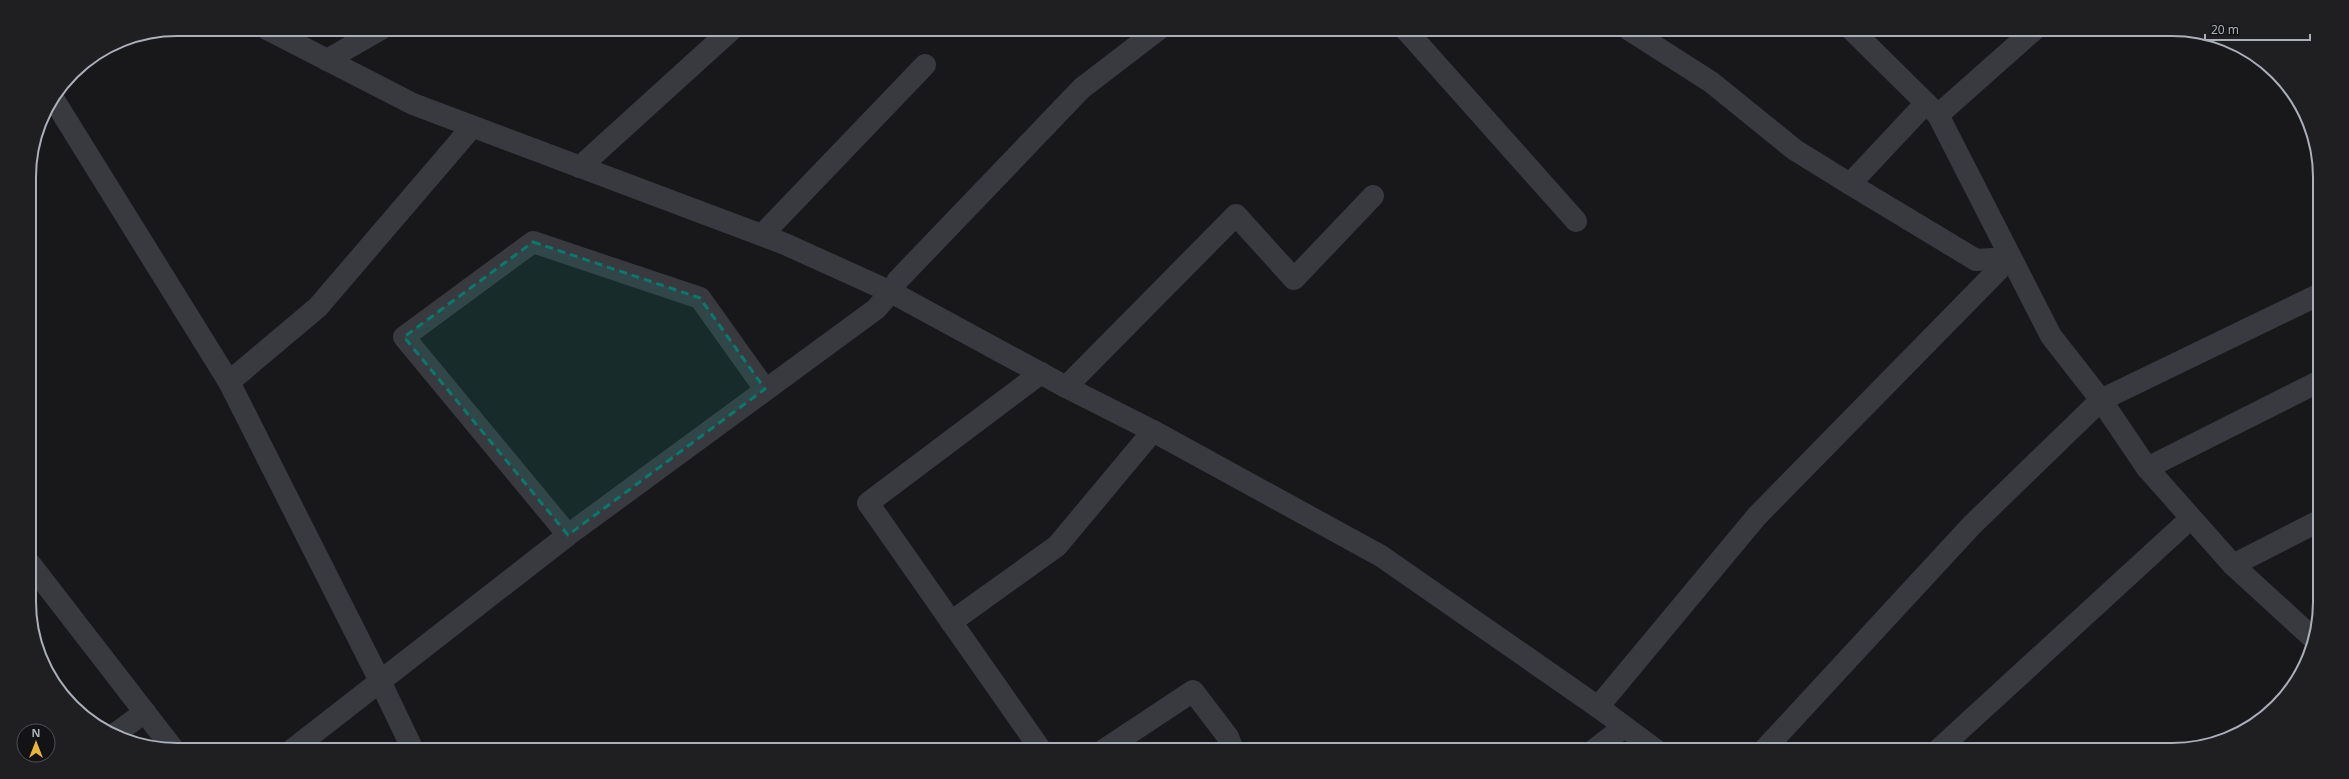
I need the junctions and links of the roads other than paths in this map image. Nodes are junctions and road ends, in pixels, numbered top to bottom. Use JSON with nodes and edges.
{"nodes":[{"id":1,"x":281,"y":36,"type":"edge"},
{"id":2,"x":362,"y":36,"type":"edge"},
{"id":3,"x":724,"y":36,"type":"edge"},
{"id":4,"x":1150,"y":36,"type":"edge"},
{"id":5,"x":1412,"y":36,"type":"edge"},
{"id":6,"x":1639,"y":36,"type":"edge"},
{"id":7,"x":1858,"y":36,"type":"edge"},
{"id":8,"x":2025,"y":36,"type":"edge"},
{"id":9,"x":327,"y":60,"type":"junction"},
{"id":10,"x":925,"y":66,"type":"dead end"},
{"id":11,"x":57,"y":104,"type":"edge"},
{"id":12,"x":1932,"y":109,"type":"junction"},
{"id":13,"x":472,"y":127,"type":"junction"},
{"id":14,"x":580,"y":167,"type":"junction"},
{"id":15,"x":1850,"y":184,"type":"junction"},
{"id":16,"x":1373,"y":196,"type":"dead end"},
{"id":17,"x":1576,"y":221,"type":"dead end"},
{"id":18,"x":762,"y":235,"type":"junction"},
{"id":19,"x":2010,"y":258,"type":"junction"},
{"id":20,"x":891,"y":292,"type":"junction"},
{"id":21,"x":2313,"y":297,"type":"edge"},
{"id":22,"x":1041,"y":373,"type":"junction"},
{"id":23,"x":229,"y":382,"type":"junction"},
{"id":24,"x":2313,"y":385,"type":"edge"},
{"id":25,"x":1066,"y":387,"type":"junction"},
{"id":26,"x":765,"y":389,"type":"junction"},
{"id":27,"x":2101,"y":400,"type":"junction"},
{"id":28,"x":1153,"y":431,"type":"junction"},
{"id":29,"x":2147,"y":468,"type":"junction"},
{"id":30,"x":2190,"y":519,"type":"junction"},
{"id":31,"x":2313,"y":524,"type":"edge"},
{"id":32,"x":568,"y":535,"type":"junction"},
{"id":33,"x":2232,"y":565,"type":"junction"},
{"id":34,"x":36,"y":570,"type":"edge"},
{"id":35,"x":951,"y":622,"type":"junction"},
{"id":36,"x":2309,"y":634,"type":"edge"},
{"id":37,"x":380,"y":681,"type":"junction"},
{"id":38,"x":1598,"y":707,"type":"junction"},
{"id":39,"x":145,"y":712,"type":"junction"},
{"id":40,"x":1624,"y":727,"type":"junction"},
{"id":41,"x":120,"y":730,"type":"edge"},
{"id":42,"x":169,"y":743,"type":"edge"},
{"id":43,"x":301,"y":743,"type":"edge"},
{"id":44,"x":410,"y":743,"type":"edge"},
{"id":45,"x":1036,"y":743,"type":"edge"},
{"id":46,"x":1115,"y":743,"type":"edge"},
{"id":47,"x":1230,"y":743,"type":"edge"},
{"id":48,"x":1603,"y":743,"type":"edge"},
{"id":49,"x":1646,"y":743,"type":"edge"},
{"id":50,"x":1770,"y":743,"type":"edge"},
{"id":51,"x":1946,"y":743,"type":"edge"}],
"edges":[{"from":1,"to":9,"type":"street"},
{"from":2,"to":9,"type":"street"},
{"from":3,"to":14,"type":"street"},
{"from":4,"to":20,"type":"street"},
{"from":5,"to":17,"type":"street"},
{"from":6,"to":15,"type":"street"},
{"from":7,"to":12,"type":"street"},
{"from":8,"to":12,"type":"street"},
{"from":9,"to":13,"type":"street"},
{"from":10,"to":18,"type":"street"},
{"from":11,"to":23,"type":"street"},
{"from":12,"to":15,"type":"street"},
{"from":12,"to":19,"type":"street"},
{"from":13,"to":14,"type":"street"},
{"from":13,"to":23,"type":"street"},
{"from":14,"to":18,"type":"street"},
{"from":15,"to":19,"type":"street"},
{"from":16,"to":25,"type":"street"},
{"from":18,"to":20,"type":"street"},
{"from":19,"to":27,"type":"street"},
{"from":19,"to":38,"type":"street"},
{"from":20,"to":22,"type":"street"},
{"from":20,"to":26,"type":"street"},
{"from":21,"to":27,"type":"street"},
{"from":22,"to":25,"type":"street"},
{"from":22,"to":35,"type":"street"},
{"from":23,"to":37,"type":"street"},
{"from":24,"to":29,"type":"street"},
{"from":25,"to":28,"type":"street"},
{"from":26,"to":32,"type":"street"},
{"from":26,"to":32,"type":"street"},
{"from":27,"to":29,"type":"street"},
{"from":27,"to":50,"type":"street"},
{"from":28,"to":35,"type":"street"},
{"from":28,"to":38,"type":"street"},
{"from":29,"to":30,"type":"street"},
{"from":30,"to":33,"type":"street"},
{"from":30,"to":51,"type":"street"},
{"from":31,"to":33,"type":"street"},
{"from":32,"to":37,"type":"street"},
{"from":33,"to":36,"type":"street"},
{"from":34,"to":39,"type":"street"},
{"from":35,"to":45,"type":"street"},
{"from":37,"to":43,"type":"street"},
{"from":37,"to":44,"type":"street"},
{"from":38,"to":40,"type":"street"},
{"from":39,"to":41,"type":"street"},
{"from":39,"to":42,"type":"street"},
{"from":40,"to":48,"type":"street"},
{"from":40,"to":49,"type":"street"},
{"from":46,"to":47,"type":"street"}]}
